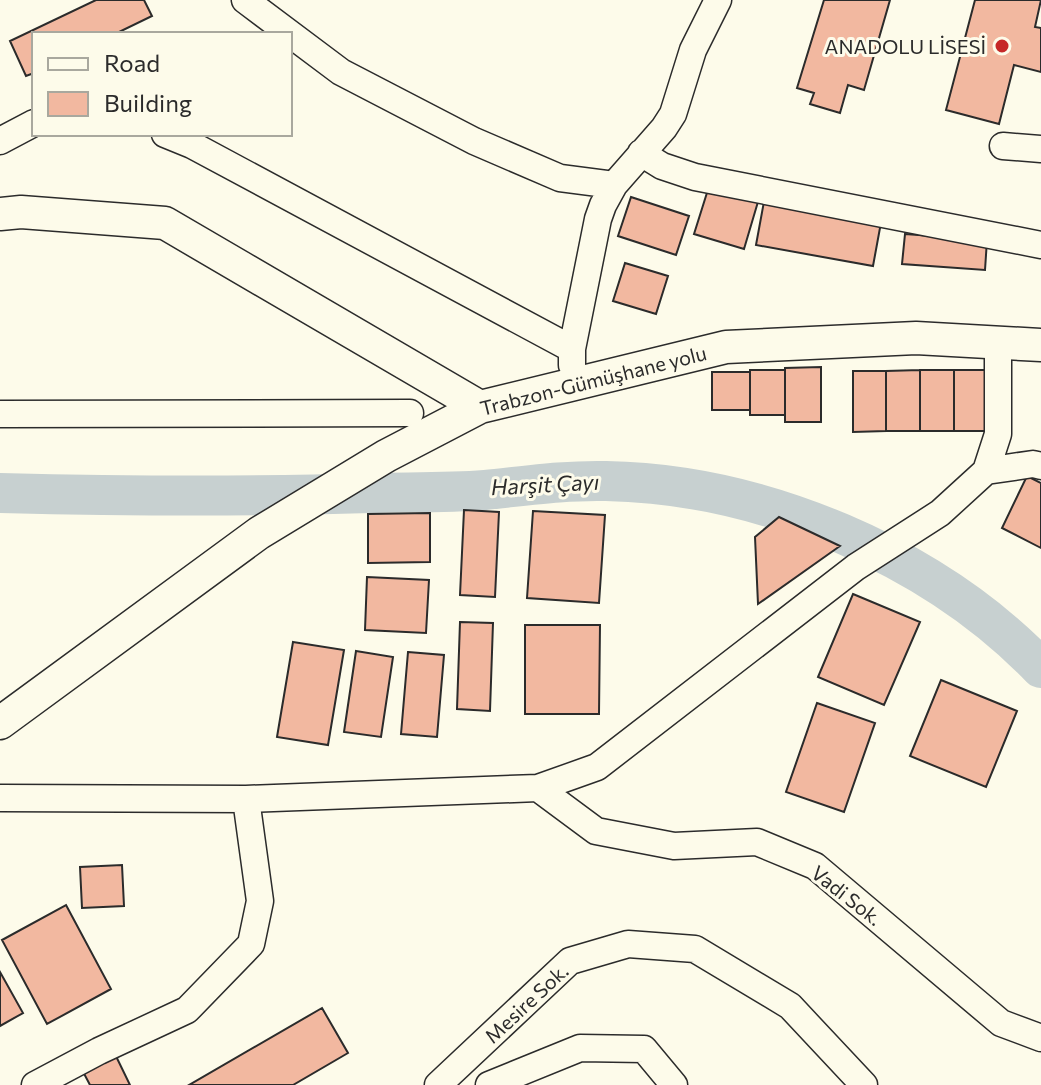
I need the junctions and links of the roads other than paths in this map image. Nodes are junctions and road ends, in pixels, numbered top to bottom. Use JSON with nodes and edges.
{"nodes":[{"id":1,"x":245,"y":0,"type":"edge"},
{"id":2,"x":718,"y":0,"type":"edge"},
{"id":3,"x":288,"y":32,"type":"edge"},
{"id":4,"x":292,"y":35,"type":"edge"},
{"id":5,"x":292,"y":60,"type":"edge"},
{"id":6,"x":341,"y":72,"type":"junction"},
{"id":7,"x":32,"y":124,"type":"edge"},
{"id":8,"x":170,"y":136,"type":"edge"},
{"id":9,"x":0,"y":141,"type":"edge"},
{"id":10,"x":1003,"y":146,"type":"dead end"},
{"id":11,"x":1041,"y":149,"type":"edge"},
{"id":12,"x":641,"y":153,"type":"junction"},
{"id":13,"x":614,"y":185,"type":"junction"},
{"id":14,"x":0,"y":214,"type":"edge"},
{"id":15,"x":1041,"y":245,"type":"edge"},
{"id":16,"x":998,"y":343,"type":"junction"},
{"id":17,"x":1041,"y":345,"type":"edge"},
{"id":18,"x":572,"y":349,"type":"junction"},
{"id":19,"x":572,"y":384,"type":"junction"},
{"id":20,"x":480,"y":407,"type":"junction"},
{"id":21,"x":410,"y":413,"type":"dead end"},
{"id":22,"x":0,"y":414,"type":"edge"},
{"id":23,"x":1041,"y":466,"type":"edge"},
{"id":24,"x":986,"y":471,"type":"junction"},
{"id":25,"x":0,"y":723,"type":"edge"},
{"id":26,"x":538,"y":788,"type":"junction"},
{"id":27,"x":0,"y":798,"type":"edge"},
{"id":28,"x":246,"y":799,"type":"junction"},
{"id":29,"x":1041,"y":1038,"type":"edge"},
{"id":30,"x":35,"y":1085,"type":"edge"},
{"id":31,"x":438,"y":1085,"type":"edge"},
{"id":32,"x":489,"y":1085,"type":"edge"},
{"id":33,"x":674,"y":1085,"type":"edge"},
{"id":34,"x":864,"y":1085,"type":"edge"}],
"edges":[{"from":1,"to":3,"type":"street"},
{"from":2,"to":12,"type":"street"},
{"from":4,"to":6,"type":"street"},
{"from":5,"to":6,"type":"street"},
{"from":6,"to":13,"type":"street"},
{"from":7,"to":9,"type":"street"},
{"from":8,"to":18,"type":"street"},
{"from":10,"to":11,"type":"street"},
{"from":12,"to":13,"type":"street"},
{"from":12,"to":15,"type":"street"},
{"from":13,"to":18,"type":"street"},
{"from":14,"to":20,"type":"main road"},
{"from":16,"to":17,"type":"main road","name":"Trabzon-Gümüşhane yolu"},
{"from":16,"to":19,"type":"main road","name":"Trabzon-Gümüşhane yolu"},
{"from":16,"to":24,"type":"street"},
{"from":18,"to":19,"type":"street"},
{"from":19,"to":20,"type":"main road","name":"Trabzon-Gümüşhane yolu"},
{"from":20,"to":25,"type":"main road","name":"Trabzon-Gümüşhane yolu"},
{"from":21,"to":22,"type":"street"},
{"from":23,"to":24,"type":"street"},
{"from":24,"to":26,"type":"street"},
{"from":26,"to":28,"type":"street"},
{"from":26,"to":29,"type":"street","name":"Vadi Sok."},
{"from":27,"to":28,"type":"street"},
{"from":28,"to":30,"type":"street"},
{"from":31,"to":34,"type":"street","name":"Mesire Sok."},
{"from":32,"to":33,"type":"street"}]}
